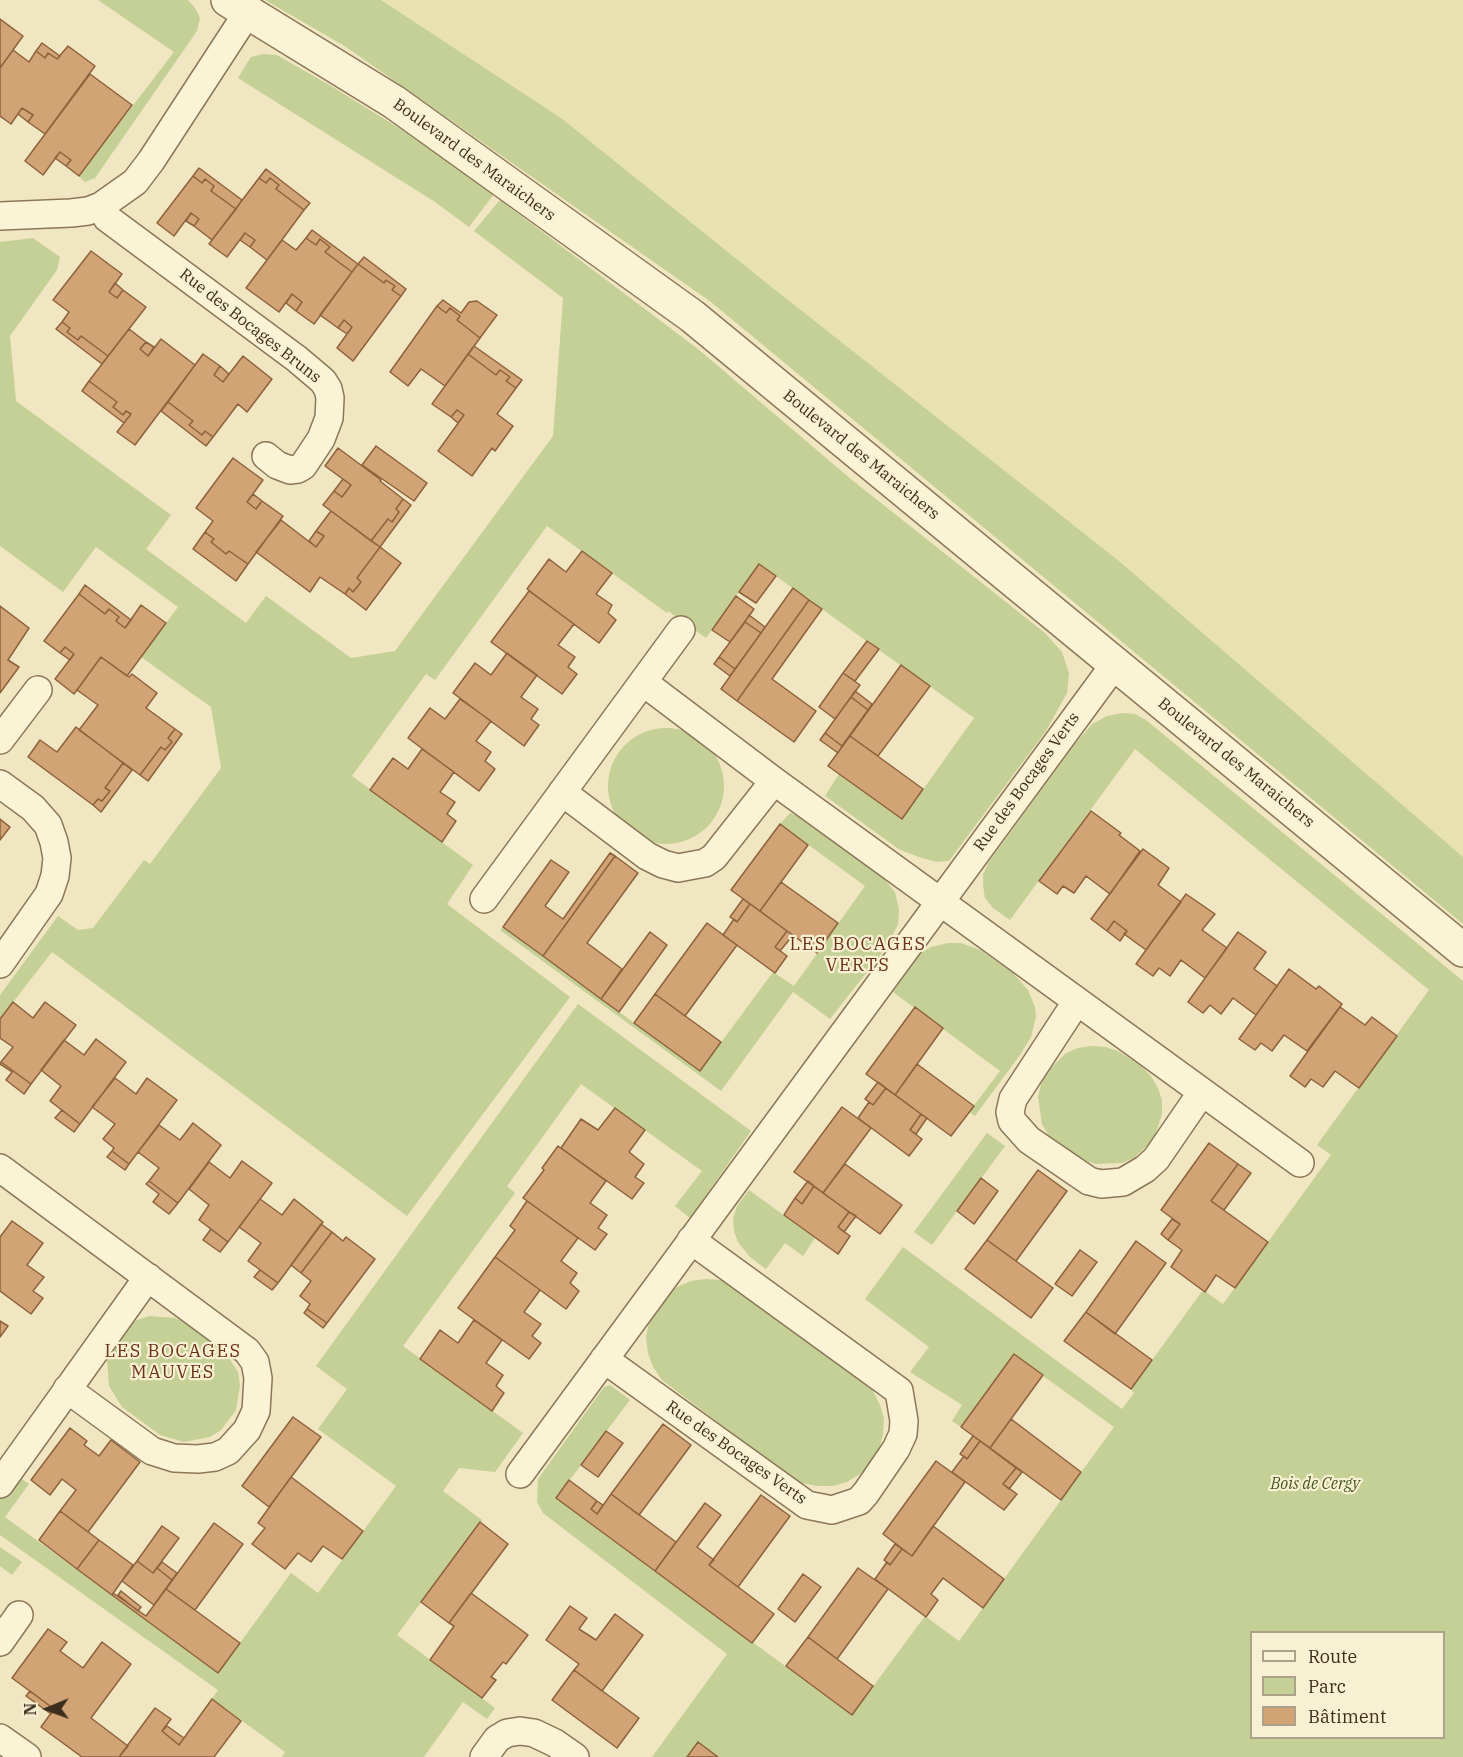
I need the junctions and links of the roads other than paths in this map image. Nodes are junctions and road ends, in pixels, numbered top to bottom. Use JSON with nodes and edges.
{"nodes":[{"id":1,"x":238,"y":6,"type":"edge"},
{"id":2,"x":101,"y":206,"type":"junction"},
{"id":3,"x":0,"y":216,"type":"edge"},
{"id":4,"x":266,"y":456,"type":"dead end"},
{"id":5,"x":681,"y":630,"type":"dead end"},
{"id":6,"x":1115,"y":664,"type":"junction"},
{"id":7,"x":643,"y":682,"type":"junction"},
{"id":8,"x":38,"y":690,"type":"dead end"},
{"id":9,"x":0,"y":740,"type":"edge"},
{"id":10,"x":774,"y":781,"type":"junction"},
{"id":11,"x":0,"y":784,"type":"edge"},
{"id":12,"x":562,"y":792,"type":"junction"},
{"id":13,"x":484,"y":899,"type":"dead end"},
{"id":14,"x":940,"y":900,"type":"junction"},
{"id":15,"x":1463,"y":950,"type":"edge"},
{"id":16,"x":0,"y":964,"type":"edge"},
{"id":17,"x":1077,"y":1001,"type":"junction"},
{"id":18,"x":1202,"y":1092,"type":"junction"},
{"id":19,"x":1300,"y":1163,"type":"dead end"},
{"id":20,"x":0,"y":1168,"type":"edge"},
{"id":21,"x":691,"y":1240,"type":"junction"},
{"id":22,"x":148,"y":1277,"type":"junction"},
{"id":23,"x":604,"y":1359,"type":"junction"},
{"id":24,"x":68,"y":1389,"type":"junction"},
{"id":25,"x":520,"y":1474,"type":"dead end"},
{"id":26,"x":0,"y":1484,"type":"edge"},
{"id":27,"x":19,"y":1615,"type":"dead end"},
{"id":28,"x":0,"y":1641,"type":"edge"},
{"id":29,"x":0,"y":1738,"type":"edge"},
{"id":30,"x":27,"y":1757,"type":"edge"},
{"id":31,"x":484,"y":1757,"type":"edge"},
{"id":32,"x":575,"y":1757,"type":"edge"}],
"edges":[{"from":1,"to":2,"type":"lane"},
{"from":1,"to":6,"type":"street","name":"Boulevard des Maraichers"},
{"from":2,"to":3,"type":"lane"},
{"from":2,"to":4,"type":"lane","name":"Rue des Bocages Bruns"},
{"from":5,"to":7,"type":"lane"},
{"from":6,"to":14,"type":"lane","name":"Rue des Bocages Verts"},
{"from":6,"to":15,"type":"street","name":"Boulevard des Maraichers"},
{"from":7,"to":10,"type":"lane"},
{"from":7,"to":12,"type":"lane"},
{"from":8,"to":9,"type":"lane"},
{"from":10,"to":12,"type":"lane"},
{"from":10,"to":14,"type":"lane"},
{"from":11,"to":16,"type":"lane"},
{"from":12,"to":13,"type":"lane"},
{"from":14,"to":17,"type":"lane"},
{"from":14,"to":21,"type":"lane","name":"Rue des Bocages Verts"},
{"from":17,"to":18,"type":"lane"},
{"from":17,"to":18,"type":"lane"},
{"from":18,"to":19,"type":"lane"},
{"from":20,"to":22,"type":"lane"},
{"from":21,"to":23,"type":"lane","name":"Rue des Bocages Verts"},
{"from":21,"to":23,"type":"lane","name":"Rue des Bocages Verts"},
{"from":22,"to":24,"type":"lane"},
{"from":22,"to":24,"type":"lane"},
{"from":23,"to":25,"type":"lane","name":"Rue des Bocages Verts"},
{"from":24,"to":26,"type":"lane"},
{"from":27,"to":28,"type":"lane"},
{"from":29,"to":30,"type":"lane"},
{"from":31,"to":32,"type":"lane"}]}
